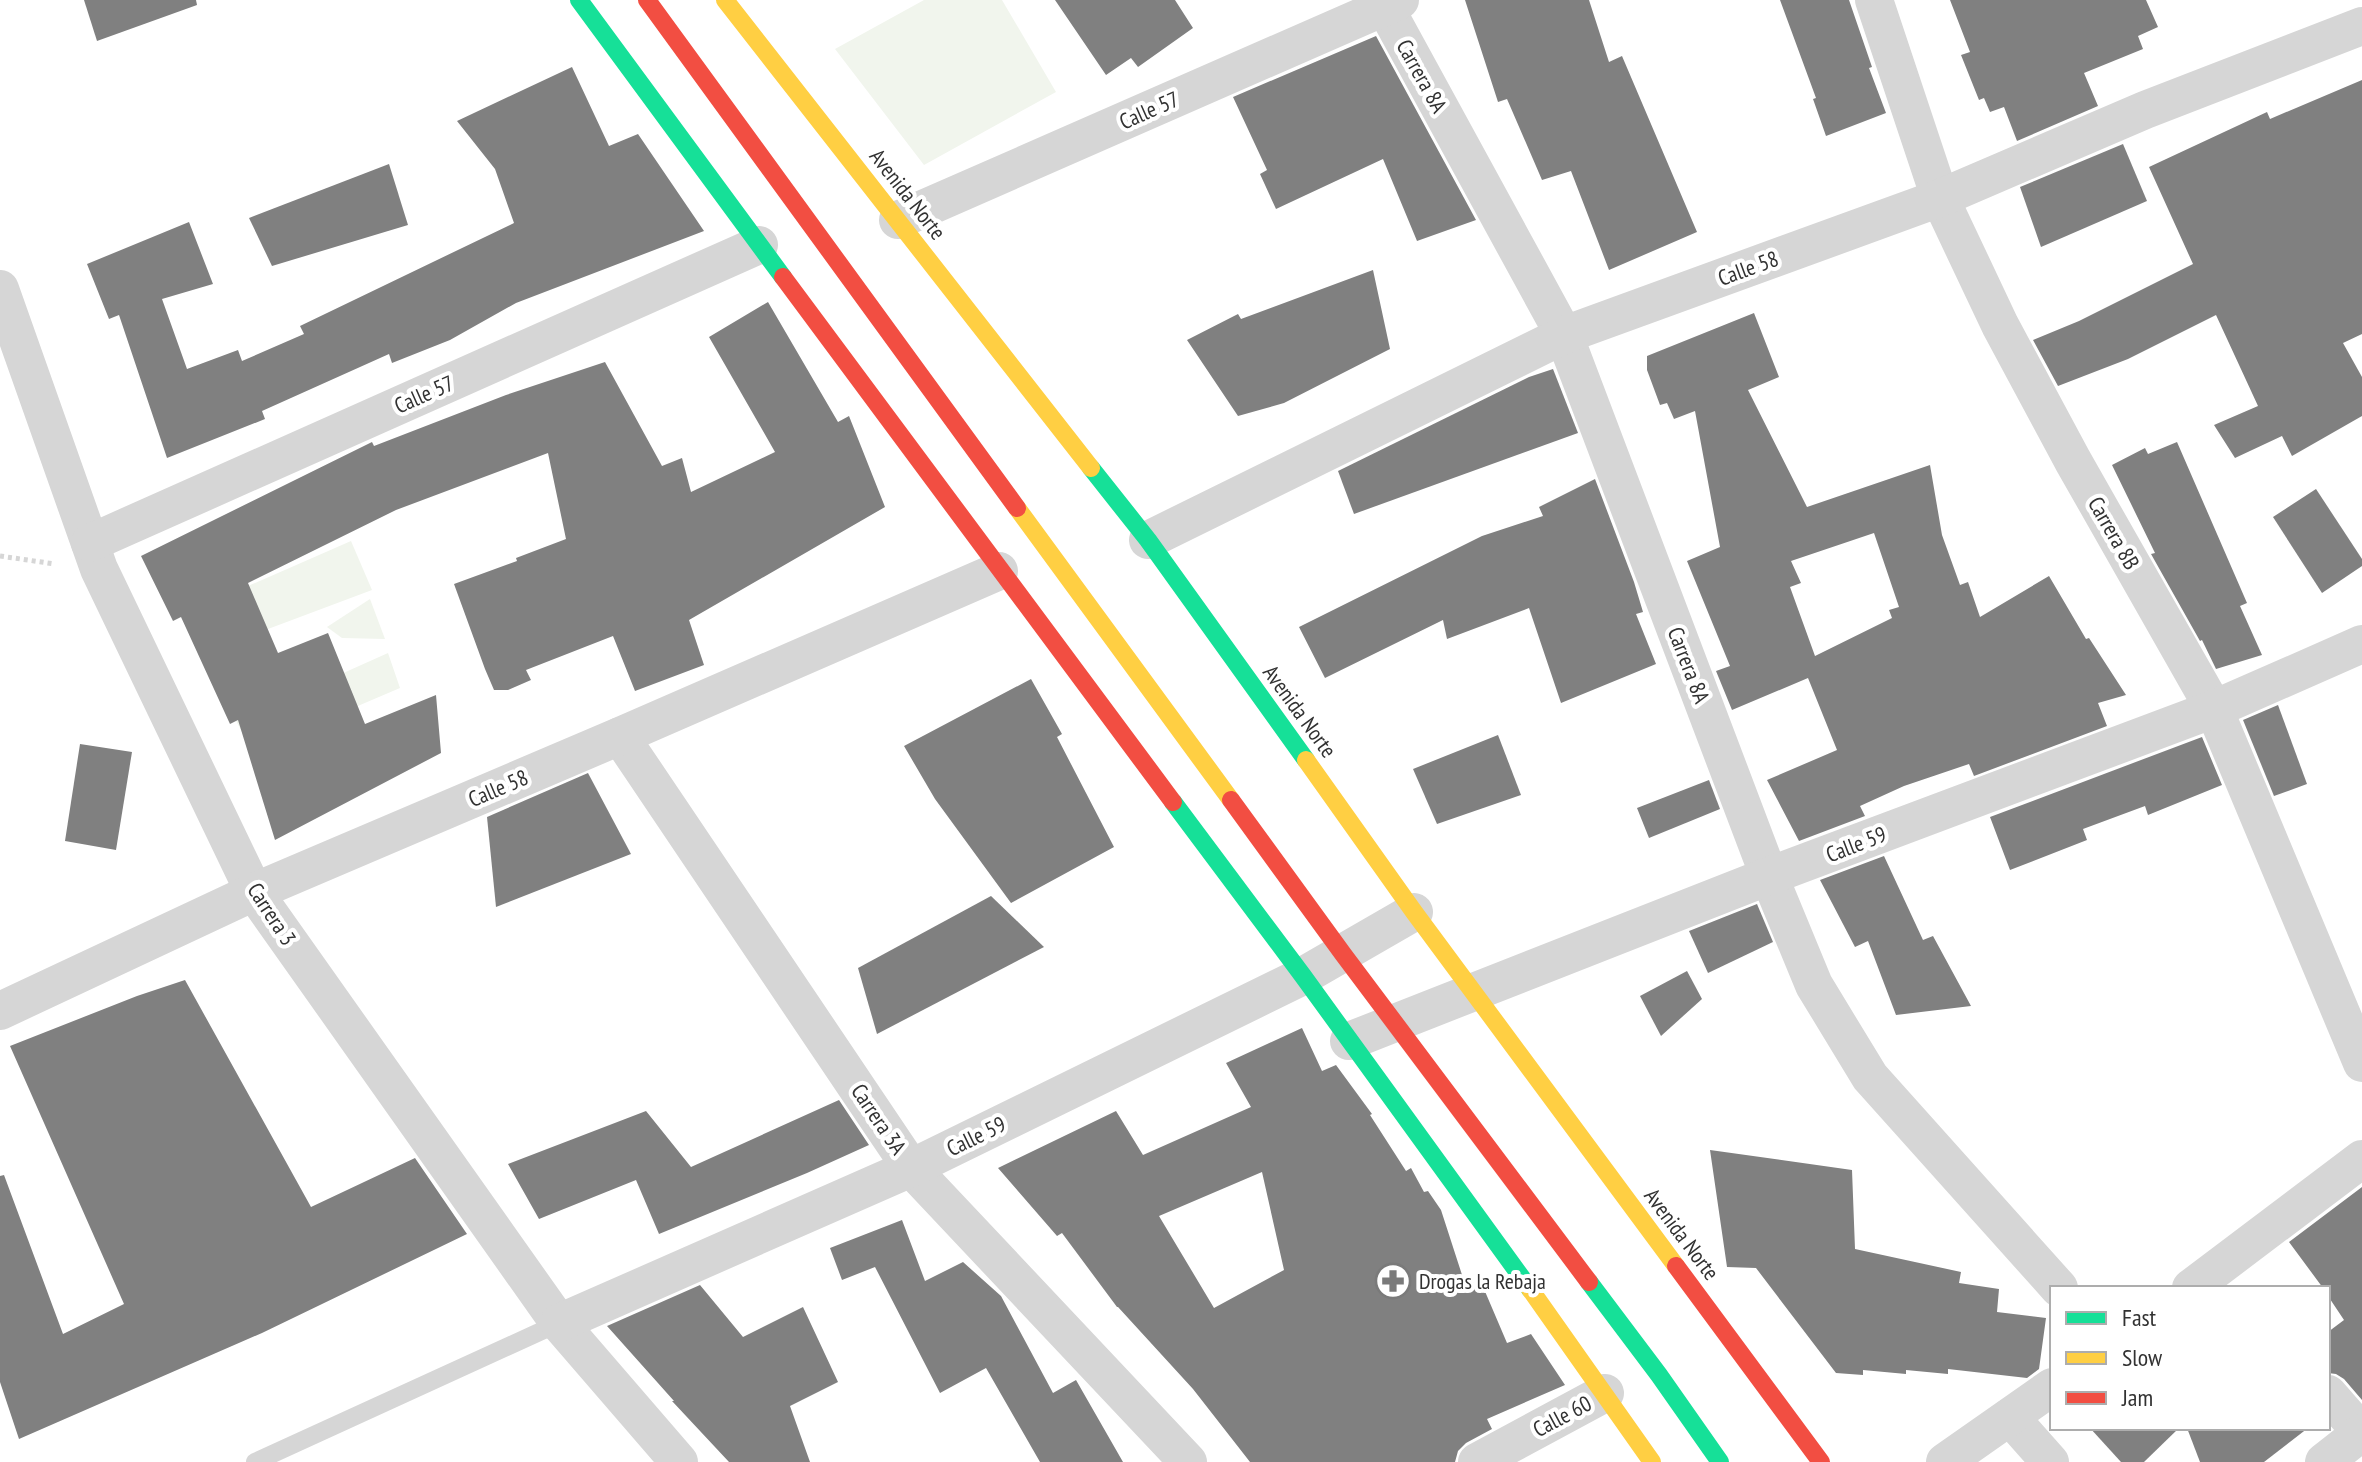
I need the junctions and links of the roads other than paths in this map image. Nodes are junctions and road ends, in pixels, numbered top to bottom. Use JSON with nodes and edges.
{"nodes":[{"id":1,"x":579,"y":0,"type":"edge"},
{"id":2,"x":647,"y":0,"type":"edge"},
{"id":3,"x":725,"y":0,"type":"edge"},
{"id":4,"x":1874,"y":0,"type":"edge"},
{"id":5,"x":1388,"y":2,"type":"edge"},
{"id":6,"x":2362,"y":26,"type":"edge"},
{"id":7,"x":1940,"y":198,"type":"junction"},
{"id":8,"x":898,"y":220,"type":"junction"},
{"id":9,"x":759,"y":245,"type":"junction"},
{"id":10,"x":0,"y":289,"type":"edge"},
{"id":11,"x":1564,"y":335,"type":"junction"},
{"id":12,"x":1148,"y":540,"type":"junction"},
{"id":13,"x":90,"y":543,"type":"junction"},
{"id":14,"x":999,"y":571,"type":"junction"},
{"id":15,"x":2362,"y":644,"type":"edge"},
{"id":16,"x":2214,"y":709,"type":"junction"},
{"id":17,"x":620,"y":736,"type":"junction"},
{"id":18,"x":1769,"y":876,"type":"junction"},
{"id":19,"x":254,"y":892,"type":"junction"},
{"id":20,"x":1414,"y":912,"type":"junction"},
{"id":21,"x":1343,"y":954,"type":"junction"},
{"id":22,"x":1303,"y":976,"type":"junction"},
{"id":23,"x":1473,"y":992,"type":"junction"},
{"id":24,"x":0,"y":1011,"type":"edge"},
{"id":25,"x":1395,"y":1024,"type":"junction"},
{"id":26,"x":1349,"y":1041,"type":"junction"},
{"id":27,"x":2362,"y":1063,"type":"edge"},
{"id":28,"x":2362,"y":1159,"type":"edge"},
{"id":29,"x":911,"y":1168,"type":"junction"},
{"id":30,"x":2216,"y":1281,"type":"edge"},
{"id":31,"x":2057,"y":1286,"type":"edge"},
{"id":32,"x":559,"y":1323,"type":"junction"},
{"id":33,"x":2050,"y":1388,"type":"edge"},
{"id":34,"x":1605,"y":1393,"type":"junction"},
{"id":35,"x":2330,"y":1396,"type":"edge"},
{"id":36,"x":2010,"y":1417,"type":"junction"},
{"id":37,"x":2362,"y":1433,"type":"edge"},
{"id":38,"x":255,"y":1462,"type":"edge"},
{"id":39,"x":679,"y":1462,"type":"edge"},
{"id":40,"x":1188,"y":1462,"type":"edge"},
{"id":41,"x":1477,"y":1462,"type":"edge"},
{"id":42,"x":1652,"y":1462,"type":"edge"},
{"id":43,"x":1720,"y":1462,"type":"edge"},
{"id":44,"x":1821,"y":1462,"type":"edge"},
{"id":45,"x":1945,"y":1462,"type":"edge"},
{"id":46,"x":2050,"y":1462,"type":"edge"},
{"id":47,"x":2324,"y":1462,"type":"edge"}],
"edges":[{"from":1,"to":9,"type":"main road"},
{"from":2,"to":21,"type":"main road"},
{"from":3,"to":8,"type":"main road","name":"Avenida Norte"},
{"from":4,"to":7,"type":"street","name":"Carrera 8B"},
{"from":5,"to":8,"type":"street","name":"Calle 57"},
{"from":5,"to":11,"type":"street","name":"Carrera 8A"},
{"from":6,"to":7,"type":"street","name":"Calle 58"},
{"from":7,"to":11,"type":"street","name":"Calle 58"},
{"from":7,"to":16,"type":"street","name":"Carrera 8B"},
{"from":8,"to":12,"type":"main road","name":"Avenida Norte"},
{"from":9,"to":13,"type":"street","name":"Calle 57"},
{"from":9,"to":14,"type":"main road"},
{"from":10,"to":13,"type":"street","name":"Carrera 3"},
{"from":11,"to":12,"type":"street","name":"Calle 58"},
{"from":11,"to":18,"type":"street","name":"Carrera 8A"},
{"from":12,"to":20,"type":"main road","name":"Avenida Norte"},
{"from":13,"to":19,"type":"street","name":"Carrera 3"},
{"from":14,"to":17,"type":"street","name":"Calle 58"},
{"from":14,"to":22,"type":"main road"},
{"from":15,"to":16,"type":"street","name":"Calle 59"},
{"from":16,"to":18,"type":"street","name":"Calle 59"},
{"from":16,"to":27,"type":"street","name":"Carrera 8B"},
{"from":17,"to":19,"type":"street","name":"Calle 58"},
{"from":17,"to":29,"type":"street","name":"Carrera 3A"},
{"from":18,"to":23,"type":"street","name":"Calle 59"},
{"from":18,"to":31,"type":"street","name":"Carrera 8A"},
{"from":19,"to":24,"type":"street","name":"Calle 58"},
{"from":19,"to":32,"type":"street","name":"Carrera 3"},
{"from":20,"to":21,"type":"street","name":"Calle 59"},
{"from":20,"to":23,"type":"main road","name":"Avenida Norte"},
{"from":21,"to":22,"type":"street","name":"Calle 59"},
{"from":21,"to":25,"type":"main road"},
{"from":22,"to":26,"type":"main road"},
{"from":22,"to":29,"type":"street","name":"Calle 59"},
{"from":23,"to":25,"type":"street","name":"Calle 59"},
{"from":23,"to":44,"type":"main road","name":"Avenida Norte"},
{"from":25,"to":26,"type":"street","name":"Calle 59"},
{"from":25,"to":43,"type":"main road"},
{"from":26,"to":34,"type":"main road"},
{"from":28,"to":30,"type":"street"},
{"from":29,"to":32,"type":"street","name":"Calle 59"},
{"from":29,"to":40,"type":"street","name":"Carrera 3A"},
{"from":32,"to":38,"type":"lane"},
{"from":32,"to":39,"type":"street","name":"Carrera 3"},
{"from":33,"to":36,"type":"street"},
{"from":34,"to":41,"type":"street","name":"Calle 60"},
{"from":34,"to":42,"type":"main road"},
{"from":35,"to":37,"type":"street"},
{"from":36,"to":45,"type":"street"},
{"from":36,"to":46,"type":"street"},
{"from":37,"to":47,"type":"street"}]}
